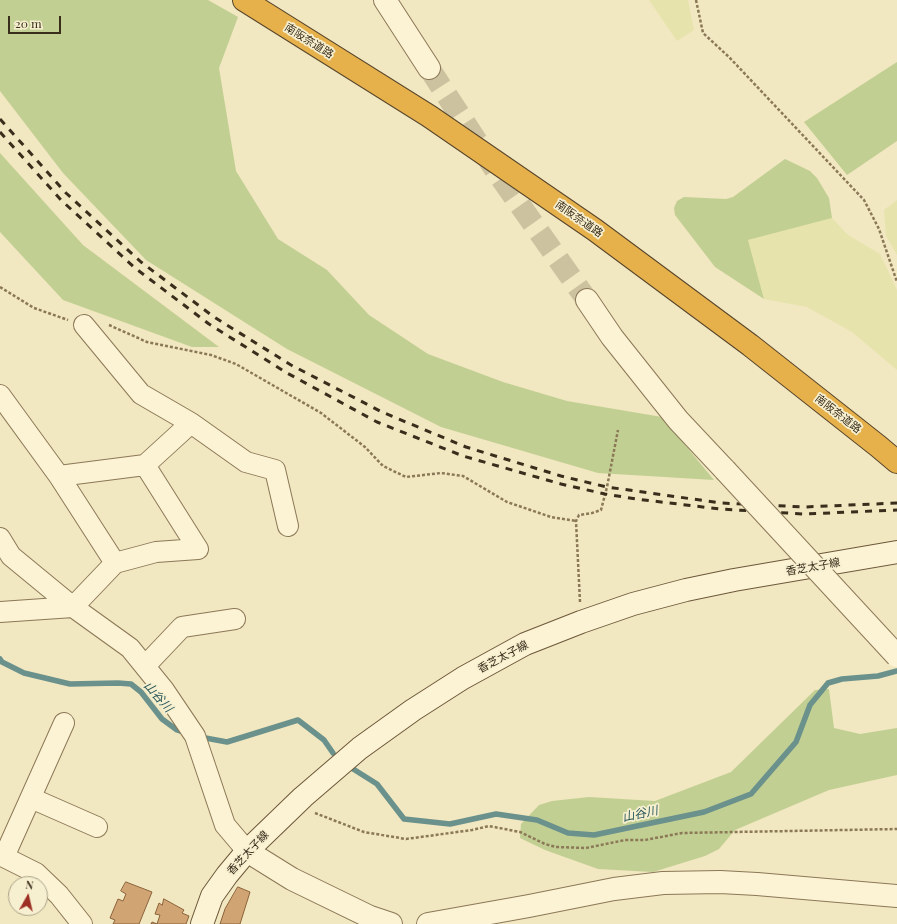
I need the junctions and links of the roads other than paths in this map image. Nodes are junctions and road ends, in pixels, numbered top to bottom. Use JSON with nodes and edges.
{"nodes":[{"id":1,"x":244,"y":0,"type":"edge"},
{"id":2,"x":265,"y":0,"type":"edge"},
{"id":3,"x":385,"y":0,"type":"edge"},
{"id":4,"x":429,"y":68,"type":"tunnel mouth"},
{"id":5,"x":587,"y":300,"type":"tunnel mouth"},
{"id":6,"x":84,"y":324,"type":"road end"},
{"id":7,"x":2,"y":401,"type":"edge"},
{"id":8,"x":191,"y":423,"type":"junction"},
{"id":9,"x":887,"y":444,"type":"edge"},
{"id":10,"x":897,"y":462,"type":"edge"},
{"id":11,"x":145,"y":465,"type":"junction"},
{"id":12,"x":59,"y":476,"type":"junction"},
{"id":13,"x":288,"y":526,"type":"dead end"},
{"id":14,"x":0,"y":538,"type":"edge"},
{"id":15,"x":897,"y":552,"type":"edge"},
{"id":16,"x":115,"y":563,"type":"junction"},
{"id":17,"x":73,"y":607,"type":"junction"},
{"id":18,"x":0,"y":612,"type":"edge"},
{"id":19,"x":235,"y":619,"type":"dead end"},
{"id":20,"x":897,"y":656,"type":"edge"},
{"id":21,"x":145,"y":666,"type":"junction"},
{"id":22,"x":64,"y":723,"type":"dead end"},
{"id":23,"x":30,"y":798,"type":"junction"},
{"id":24,"x":97,"y":826,"type":"dead end"},
{"id":25,"x":247,"y":851,"type":"junction"},
{"id":26,"x":2,"y":856,"type":"edge"},
{"id":27,"x":897,"y":896,"type":"edge"},
{"id":28,"x":80,"y":923,"type":"edge"},
{"id":29,"x":202,"y":924,"type":"edge"},
{"id":30,"x":391,"y":924,"type":"edge"},
{"id":31,"x":428,"y":924,"type":"edge"}],
"edges":[{"from":1,"to":9,"type":"highway","name":"南阪奈道路"},
{"from":2,"to":9,"type":"highway","name":"南阪奈道路"},
{"from":3,"to":4,"type":"street"},
{"from":5,"to":20,"type":"street","bridge":true},
{"from":6,"to":8,"type":"street"},
{"from":7,"to":12,"type":"street"},
{"from":8,"to":11,"type":"street"},
{"from":8,"to":13,"type":"street"},
{"from":9,"to":10,"type":"highway","name":"南阪奈道路"},
{"from":11,"to":12,"type":"street"},
{"from":11,"to":16,"type":"street"},
{"from":12,"to":16,"type":"street"},
{"from":14,"to":17,"type":"street"},
{"from":15,"to":25,"type":"street","name":"香芝太子線"},
{"from":16,"to":17,"type":"street"},
{"from":17,"to":18,"type":"street"},
{"from":17,"to":21,"type":"street"},
{"from":19,"to":21,"type":"street"},
{"from":21,"to":25,"type":"street"},
{"from":22,"to":23,"type":"street"},
{"from":23,"to":24,"type":"street"},
{"from":23,"to":26,"type":"street"},
{"from":25,"to":29,"type":"street","name":"香芝太子線"},
{"from":25,"to":30,"type":"street"},
{"from":26,"to":28,"type":"street"},
{"from":27,"to":31,"type":"street"}]}
